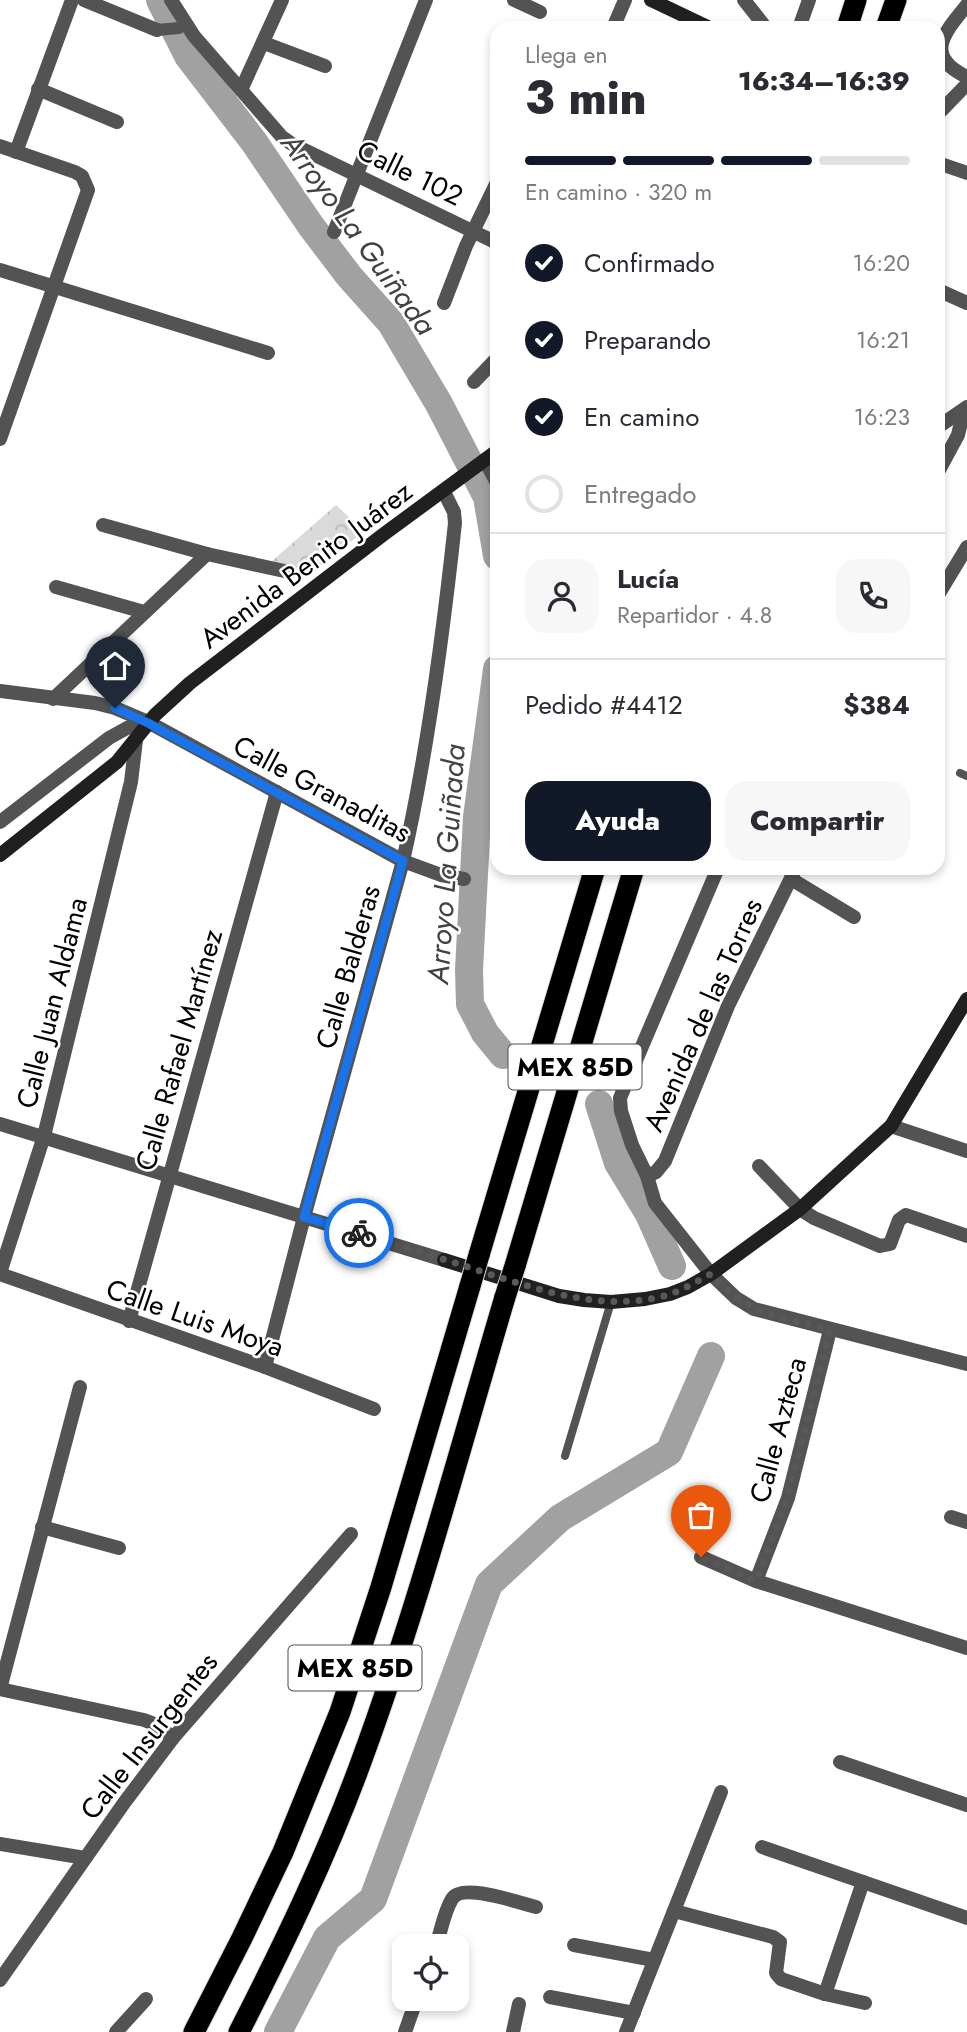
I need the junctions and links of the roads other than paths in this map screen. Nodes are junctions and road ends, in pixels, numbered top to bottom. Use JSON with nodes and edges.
{"nodes":[{"id":1,"x":72,"y":0,"type":"edge"},
{"id":2,"x":84,"y":0,"type":"edge"},
{"id":3,"x":171,"y":0,"type":"edge"},
{"id":4,"x":282,"y":0,"type":"edge"},
{"id":5,"x":426,"y":0,"type":"edge"},
{"id":6,"x":514,"y":0,"type":"edge"},
{"id":7,"x":625,"y":0,"type":"edge"},
{"id":8,"x":651,"y":0,"type":"edge"},
{"id":9,"x":744,"y":0,"type":"edge"},
{"id":10,"x":809,"y":0,"type":"edge"},
{"id":11,"x":856,"y":0,"type":"edge"},
{"id":12,"x":896,"y":0,"type":"edge"},
{"id":13,"x":967,"y":5,"type":"edge"},
{"id":14,"x":540,"y":12,"type":"dead end"},
{"id":15,"x":615,"y":21,"type":"edge"},
{"id":16,"x":695,"y":21,"type":"edge"},
{"id":17,"x":760,"y":21,"type":"edge"},
{"id":18,"x":802,"y":21,"type":"edge"},
{"id":19,"x":849,"y":21,"type":"edge"},
{"id":20,"x":888,"y":21,"type":"edge"},
{"id":21,"x":183,"y":27,"type":"junction"},
{"id":22,"x":156,"y":30,"type":"joint"},
{"id":23,"x":945,"y":36,"type":"edge"},
{"id":24,"x":264,"y":43,"type":"junction"},
{"id":25,"x":945,"y":62,"type":"edge"},
{"id":26,"x":325,"y":66,"type":"dead end"},
{"id":27,"x":967,"y":77,"type":"edge"},
{"id":28,"x":967,"y":85,"type":"edge"},
{"id":29,"x":38,"y":89,"type":"junction"},
{"id":30,"x":242,"y":90,"type":"junction"},
{"id":31,"x":945,"y":107,"type":"edge"},
{"id":32,"x":117,"y":122,"type":"dead end"},
{"id":33,"x":0,"y":146,"type":"edge"},
{"id":34,"x":16,"y":152,"type":"junction"},
{"id":35,"x":945,"y":165,"type":"edge"},
{"id":36,"x":967,"y":173,"type":"edge"},
{"id":37,"x":358,"y":175,"type":"junction"},
{"id":38,"x":490,"y":197,"type":"edge"},
{"id":39,"x":473,"y":232,"type":"junction"},
{"id":40,"x":334,"y":233,"type":"dead end"},
{"id":41,"x":490,"y":240,"type":"edge"},
{"id":42,"x":0,"y":270,"type":"edge"},
{"id":43,"x":55,"y":288,"type":"junction"},
{"id":44,"x":945,"y":293,"type":"edge"},
{"id":45,"x":444,"y":303,"type":"dead end"},
{"id":46,"x":967,"y":303,"type":"edge"},
{"id":47,"x":268,"y":353,"type":"dead end"},
{"id":48,"x":490,"y":365,"type":"edge"},
{"id":49,"x":474,"y":382,"type":"dead end"},
{"id":50,"x":966,"y":409,"type":"edge"},
{"id":51,"x":945,"y":422,"type":"edge"},
{"id":52,"x":0,"y":439,"type":"edge"},
{"id":53,"x":490,"y":457,"type":"edge"},
{"id":54,"x":945,"y":458,"type":"edge"},
{"id":55,"x":483,"y":463,"type":"junction"},
{"id":56,"x":490,"y":473,"type":"edge"},
{"id":57,"x":450,"y":487,"type":"junction"},
{"id":58,"x":103,"y":525,"type":"dead end"},
{"id":59,"x":967,"y":547,"type":"edge"},
{"id":60,"x":207,"y":554,"type":"junction"},
{"id":61,"x":289,"y":572,"type":"dead end"},
{"id":62,"x":945,"y":583,"type":"edge"},
{"id":63,"x":56,"y":587,"type":"dead end"},
{"id":64,"x":144,"y":612,"type":"junction"},
{"id":65,"x":0,"y":691,"type":"edge"},
{"id":66,"x":53,"y":699,"type":"junction"},
{"id":67,"x":148,"y":723,"type":"junction"},
{"id":68,"x":136,"y":740,"type":"junction"},
{"id":69,"x":277,"y":792,"type":"junction"},
{"id":70,"x":0,"y":822,"type":"edge"},
{"id":71,"x":0,"y":855,"type":"edge"},
{"id":72,"x":403,"y":861,"type":"junction"},
{"id":73,"x":593,"y":875,"type":"edge"},
{"id":74,"x":633,"y":875,"type":"edge"},
{"id":75,"x":715,"y":875,"type":"edge"},
{"id":76,"x":793,"y":875,"type":"edge"},
{"id":77,"x":794,"y":875,"type":"edge"},
{"id":78,"x":464,"y":879,"type":"dead end"},
{"id":79,"x":854,"y":917,"type":"dead end"},
{"id":80,"x":967,"y":999,"type":"edge"},
{"id":81,"x":0,"y":1124,"type":"edge"},
{"id":82,"x":891,"y":1126,"type":"junction"},
{"id":83,"x":44,"y":1136,"type":"junction"},
{"id":84,"x":967,"y":1151,"type":"edge"},
{"id":85,"x":759,"y":1166,"type":"dead end"},
{"id":86,"x":169,"y":1175,"type":"junction"},
{"id":87,"x":647,"y":1176,"type":"junction"},
{"id":88,"x":800,"y":1209,"type":"junction"},
{"id":89,"x":304,"y":1217,"type":"junction"},
{"id":90,"x":967,"y":1236,"type":"edge"},
{"id":91,"x":444,"y":1259,"type":"joint"},
{"id":92,"x":0,"y":1274,"type":"edge"},
{"id":93,"x":711,"y":1274,"type":"junction"},
{"id":94,"x":611,"y":1302,"type":"junction"},
{"id":95,"x":129,"y":1321,"type":"junction"},
{"id":96,"x":830,"y":1330,"type":"junction"},
{"id":97,"x":967,"y":1364,"type":"edge"},
{"id":98,"x":265,"y":1367,"type":"junction"},
{"id":99,"x":80,"y":1387,"type":"dead end"},
{"id":100,"x":374,"y":1409,"type":"dead end"},
{"id":101,"x":565,"y":1456,"type":"dead end"},
{"id":102,"x":951,"y":1517,"type":"dead end"},
{"id":103,"x":967,"y":1522,"type":"edge"},
{"id":104,"x":43,"y":1527,"type":"junction"},
{"id":105,"x":351,"y":1534,"type":"dead end"},
{"id":106,"x":119,"y":1548,"type":"dead end"},
{"id":107,"x":701,"y":1557,"type":"dead end"},
{"id":108,"x":756,"y":1581,"type":"junction"},
{"id":109,"x":967,"y":1648,"type":"edge"},
{"id":110,"x":0,"y":1689,"type":"edge"},
{"id":111,"x":173,"y":1738,"type":"junction"},
{"id":112,"x":840,"y":1762,"type":"dead end"},
{"id":113,"x":721,"y":1792,"type":"dead end"},
{"id":114,"x":967,"y":1805,"type":"edge"},
{"id":115,"x":0,"y":1844,"type":"edge"},
{"id":116,"x":762,"y":1847,"type":"dead end"},
{"id":117,"x":85,"y":1858,"type":"junction"},
{"id":118,"x":863,"y":1882,"type":"junction"},
{"id":119,"x":536,"y":1907,"type":"dead end"},
{"id":120,"x":674,"y":1911,"type":"junction"},
{"id":121,"x":967,"y":1918,"type":"edge"},
{"id":122,"x":440,"y":1934,"type":"edge"},
{"id":123,"x":574,"y":1945,"type":"dead end"},
{"id":124,"x":654,"y":1960,"type":"junction"},
{"id":125,"x":0,"y":1980,"type":"edge"},
{"id":126,"x":825,"y":1993,"type":"junction"},
{"id":127,"x":550,"y":1997,"type":"dead end"},
{"id":128,"x":146,"y":1999,"type":"dead end"},
{"id":129,"x":865,"y":2003,"type":"dead end"},
{"id":130,"x":519,"y":2004,"type":"dead end"},
{"id":131,"x":412,"y":2011,"type":"edge"},
{"id":132,"x":634,"y":2013,"type":"junction"},
{"id":133,"x":116,"y":2032,"type":"edge"},
{"id":134,"x":194,"y":2032,"type":"edge"},
{"id":135,"x":239,"y":2032,"type":"edge"},
{"id":136,"x":405,"y":2032,"type":"edge"},
{"id":137,"x":513,"y":2032,"type":"edge"},
{"id":138,"x":626,"y":2032,"type":"edge"}],
"edges":[{"from":1,"to":29,"type":"street"},
{"from":2,"to":22,"type":"street"},
{"from":3,"to":21,"type":"street","name":"Calle 102"},
{"from":4,"to":24,"type":"street"},
{"from":5,"to":37,"type":"street"},
{"from":6,"to":14,"type":"street"},
{"from":7,"to":15,"type":"street"},
{"from":8,"to":16,"type":"main road"},
{"from":9,"to":17,"type":"street"},
{"from":10,"to":18,"type":"street"},
{"from":11,"to":19,"type":"highway"},
{"from":12,"to":20,"type":"highway"},
{"from":13,"to":23,"type":"street"},
{"from":21,"to":22,"type":"street"},
{"from":21,"to":30,"type":"street","name":"Calle 102"},
{"from":24,"to":26,"type":"street"},
{"from":24,"to":30,"type":"street"},
{"from":25,"to":27,"type":"street"},
{"from":28,"to":31,"type":"street"},
{"from":29,"to":32,"type":"street"},
{"from":29,"to":34,"type":"street"},
{"from":30,"to":37,"type":"street","name":"Calle 102"},
{"from":33,"to":34,"type":"street"},
{"from":34,"to":43,"type":"street"},
{"from":35,"to":36,"type":"street"},
{"from":37,"to":39,"type":"street","name":"Calle 102"},
{"from":37,"to":40,"type":"street"},
{"from":38,"to":39,"type":"street"},
{"from":39,"to":41,"type":"street","name":"Calle 102"},
{"from":39,"to":45,"type":"street"},
{"from":42,"to":43,"type":"street"},
{"from":43,"to":47,"type":"street"},
{"from":43,"to":52,"type":"street"},
{"from":44,"to":46,"type":"street"},
{"from":48,"to":49,"type":"street"},
{"from":50,"to":51,"type":"street"},
{"from":50,"to":54,"type":"street"},
{"from":53,"to":55,"type":"main road","name":"Avenida Benito Juárez"},
{"from":55,"to":56,"type":"street"},
{"from":55,"to":57,"type":"main road","name":"Avenida Benito Juárez"},
{"from":57,"to":67,"type":"main road","name":"Avenida Benito Juárez"},
{"from":57,"to":72,"type":"street","name":"Calle Balderas"},
{"from":58,"to":60,"type":"street"},
{"from":59,"to":62,"type":"street"},
{"from":60,"to":61,"type":"street"},
{"from":60,"to":64,"type":"street"},
{"from":63,"to":64,"type":"street"},
{"from":64,"to":66,"type":"street"},
{"from":65,"to":66,"type":"street","name":"Calle Granaditas"},
{"from":66,"to":67,"type":"street","name":"Calle Granaditas"},
{"from":67,"to":68,"type":"main road","name":"Avenida Benito Juárez"},
{"from":67,"to":69,"type":"street","name":"Calle Granaditas"},
{"from":67,"to":70,"type":"street"},
{"from":68,"to":71,"type":"main road","name":"Avenida Benito Juárez"},
{"from":68,"to":83,"type":"street","name":"Calle Juan Aldama"},
{"from":69,"to":72,"type":"street","name":"Calle Granaditas"},
{"from":69,"to":86,"type":"street","name":"Calle Rafael Martínez"},
{"from":72,"to":78,"type":"street","name":"Calle Granaditas"},
{"from":72,"to":89,"type":"street","name":"Calle Balderas"},
{"from":73,"to":134,"type":"highway","number":"MEX 85D","bridge":true},
{"from":74,"to":135,"type":"highway","number":"MEX 85D","bridge":true},
{"from":75,"to":87,"type":"street","name":"Avenida de las Torres"},
{"from":76,"to":87,"type":"street","name":"Avenida de las Torres"},
{"from":77,"to":79,"type":"street"},
{"from":80,"to":82,"type":"main road"},
{"from":81,"to":83,"type":"street"},
{"from":82,"to":84,"type":"street"},
{"from":82,"to":88,"type":"main road"},
{"from":83,"to":86,"type":"street"},
{"from":83,"to":92,"type":"street","name":"Calle Juan Aldama"},
{"from":85,"to":88,"type":"street"},
{"from":86,"to":89,"type":"street"},
{"from":86,"to":95,"type":"street","name":"Calle Rafael Martínez"},
{"from":87,"to":93,"type":"street","name":"Avenida de las Torres"},
{"from":88,"to":90,"type":"street"},
{"from":88,"to":93,"type":"main road"},
{"from":89,"to":91,"type":"street"},
{"from":89,"to":98,"type":"street","name":"Calle Balderas"},
{"from":91,"to":94,"type":"main road"},
{"from":92,"to":95,"type":"street","name":"Calle Luis Moya"},
{"from":93,"to":94,"type":"main road"},
{"from":93,"to":96,"type":"street","name":"Avenida de las Torres"},
{"from":94,"to":101,"type":"lane"},
{"from":95,"to":98,"type":"street","name":"Calle Luis Moya"},
{"from":96,"to":97,"type":"street","name":"Avenida de las Torres"},
{"from":96,"to":108,"type":"street","name":"Calle Azteca"},
{"from":98,"to":100,"type":"street","name":"Calle Luis Moya"},
{"from":99,"to":104,"type":"street"},
{"from":102,"to":103,"type":"street"},
{"from":104,"to":106,"type":"street"},
{"from":104,"to":110,"type":"street"},
{"from":105,"to":111,"type":"street","name":"Calle Insurgentes"},
{"from":107,"to":108,"type":"street"},
{"from":108,"to":109,"type":"street"},
{"from":110,"to":111,"type":"street"},
{"from":111,"to":117,"type":"street","name":"Calle Insurgentes"},
{"from":112,"to":114,"type":"street"},
{"from":113,"to":120,"type":"street"},
{"from":115,"to":117,"type":"street"},
{"from":116,"to":118,"type":"street"},
{"from":117,"to":125,"type":"street","name":"Calle Insurgentes"},
{"from":118,"to":121,"type":"street"},
{"from":118,"to":126,"type":"street"},
{"from":119,"to":122,"type":"street"},
{"from":120,"to":124,"type":"street"},
{"from":120,"to":126,"type":"street"},
{"from":123,"to":124,"type":"street"},
{"from":124,"to":132,"type":"street"},
{"from":126,"to":129,"type":"street"},
{"from":127,"to":132,"type":"street"},
{"from":128,"to":133,"type":"street"},
{"from":130,"to":137,"type":"street"},
{"from":131,"to":136,"type":"street"},
{"from":132,"to":138,"type":"street"}]}
